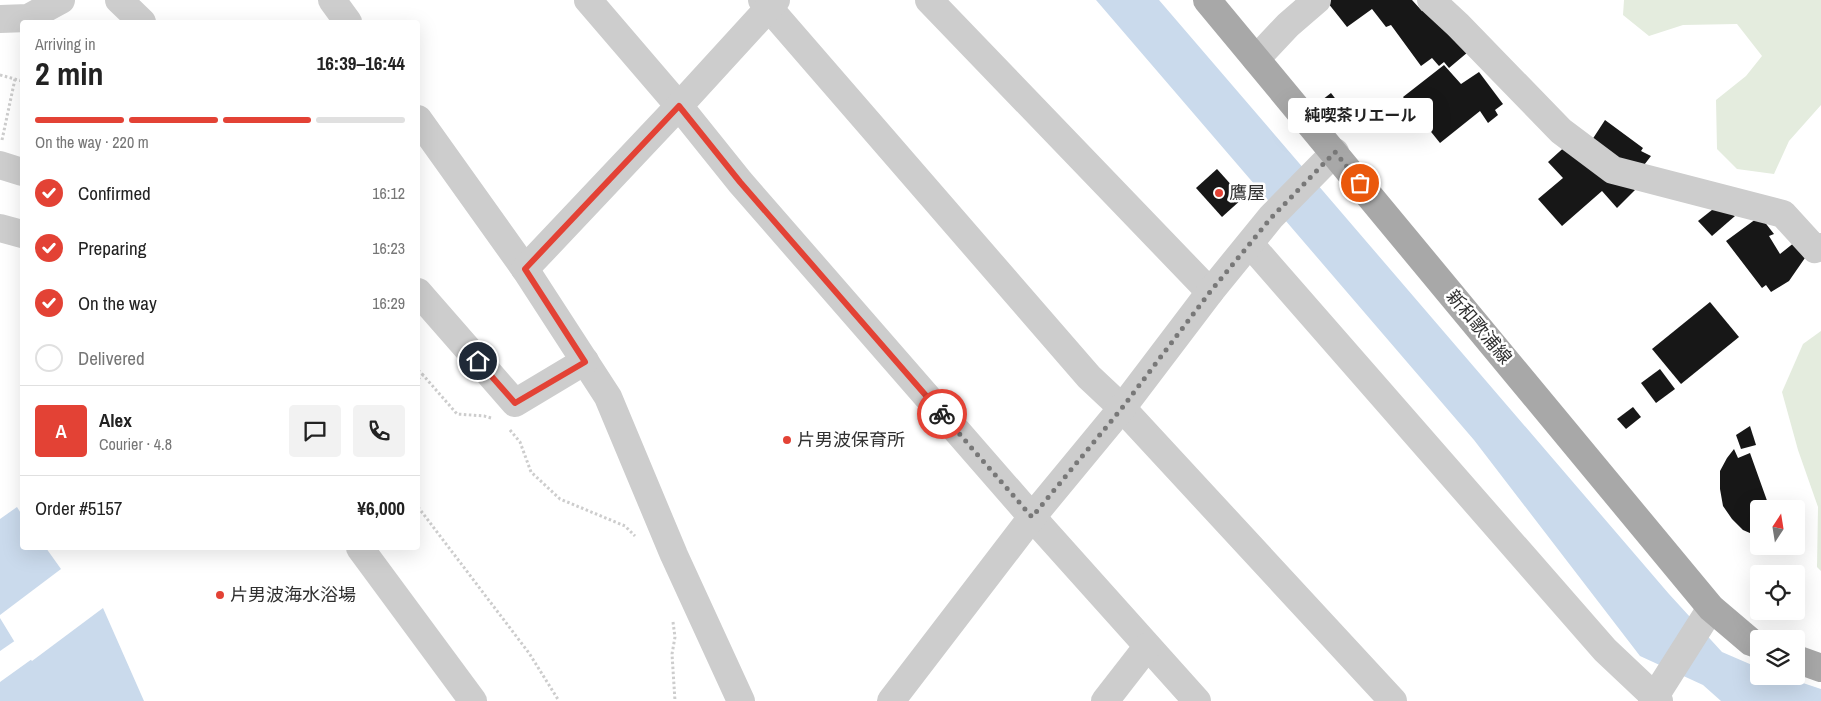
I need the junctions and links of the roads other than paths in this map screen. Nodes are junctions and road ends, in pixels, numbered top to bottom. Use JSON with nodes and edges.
{"nodes":[{"id":1,"x":61,"y":0,"type":"edge"},
{"id":2,"x":119,"y":0,"type":"edge"},
{"id":3,"x":332,"y":0,"type":"edge"},
{"id":4,"x":588,"y":0,"type":"edge"},
{"id":5,"x":929,"y":0,"type":"edge"},
{"id":6,"x":1207,"y":0,"type":"edge"},
{"id":7,"x":1317,"y":0,"type":"edge"},
{"id":8,"x":1431,"y":0,"type":"edge"},
{"id":9,"x":769,"y":3,"type":"edge"},
{"id":10,"x":0,"y":20,"type":"edge"},
{"id":11,"x":140,"y":20,"type":"edge"},
{"id":12,"x":347,"y":20,"type":"edge"},
{"id":13,"x":1256,"y":59,"type":"junction"},
{"id":14,"x":679,"y":106,"type":"junction"},
{"id":15,"x":420,"y":123,"type":"edge"},
{"id":16,"x":1335,"y":152,"type":"junction"},
{"id":17,"x":0,"y":166,"type":"edge"},
{"id":18,"x":20,"y":171,"type":"edge"},
{"id":19,"x":0,"y":228,"type":"edge"},
{"id":20,"x":20,"y":233,"type":"edge"},
{"id":21,"x":1250,"y":244,"type":"junction"},
{"id":22,"x":1821,"y":247,"type":"edge"},
{"id":23,"x":525,"y":269,"type":"junction"},
{"id":24,"x":1210,"y":292,"type":"junction"},
{"id":25,"x":420,"y":294,"type":"edge"},
{"id":26,"x":585,"y":362,"type":"junction"},
{"id":27,"x":1122,"y":408,"type":"junction"},
{"id":28,"x":1032,"y":517,"type":"junction"},
{"id":29,"x":361,"y":550,"type":"edge"},
{"id":30,"x":1706,"y":615,"type":"junction"},
{"id":31,"x":1750,"y":641,"type":"edge"},
{"id":32,"x":1147,"y":647,"type":"junction"},
{"id":33,"x":1805,"y":662,"type":"edge"},
{"id":34,"x":1821,"y":668,"type":"edge"},
{"id":35,"x":1657,"y":695,"type":"edge"},
{"id":36,"x":473,"y":701,"type":"edge"},
{"id":37,"x":742,"y":701,"type":"edge"},
{"id":38,"x":891,"y":701,"type":"edge"},
{"id":39,"x":1105,"y":701,"type":"edge"},
{"id":40,"x":1197,"y":701,"type":"edge"},
{"id":41,"x":1393,"y":701,"type":"edge"}],
"edges":[{"from":1,"to":10,"type":"street"},
{"from":2,"to":11,"type":"street"},
{"from":3,"to":12,"type":"street"},
{"from":4,"to":14,"type":"street"},
{"from":5,"to":24,"type":"street"},
{"from":6,"to":13,"type":"main road","name":"新和歌浦線"},
{"from":7,"to":13,"type":"street"},
{"from":8,"to":22,"type":"street"},
{"from":9,"to":14,"type":"street"},
{"from":9,"to":27,"type":"street"},
{"from":13,"to":16,"type":"main road","name":"新和歌浦線"},
{"from":14,"to":23,"type":"street"},
{"from":14,"to":28,"type":"street"},
{"from":15,"to":23,"type":"street"},
{"from":16,"to":21,"type":"street"},
{"from":16,"to":30,"type":"main road","name":"新和歌浦線"},
{"from":17,"to":18,"type":"street"},
{"from":19,"to":20,"type":"street"},
{"from":21,"to":24,"type":"street"},
{"from":21,"to":35,"type":"street"},
{"from":23,"to":26,"type":"street"},
{"from":24,"to":27,"type":"street"},
{"from":25,"to":26,"type":"street"},
{"from":26,"to":37,"type":"street"},
{"from":27,"to":28,"type":"street"},
{"from":27,"to":41,"type":"street"},
{"from":28,"to":32,"type":"street"},
{"from":28,"to":38,"type":"street"},
{"from":29,"to":36,"type":"street"},
{"from":30,"to":31,"type":"main road","name":"新和歌浦線"},
{"from":30,"to":35,"type":"street"},
{"from":32,"to":39,"type":"street"},
{"from":32,"to":40,"type":"street"},
{"from":33,"to":34,"type":"main road"}]}
